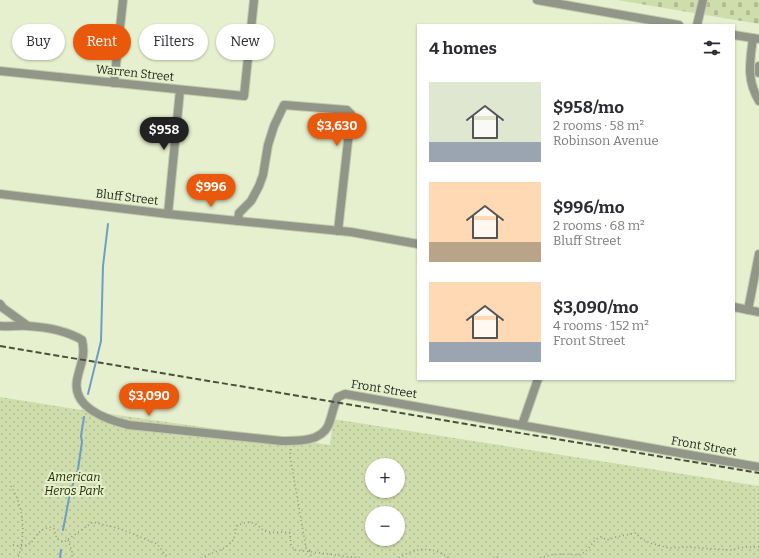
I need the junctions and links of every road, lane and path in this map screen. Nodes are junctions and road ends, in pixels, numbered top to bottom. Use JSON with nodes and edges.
{"nodes":[{"id":1,"x":123,"y":0,"type":"edge"},
{"id":2,"x":254,"y":0,"type":"edge"},
{"id":3,"x":541,"y":0,"type":"edge"},
{"id":4,"x":703,"y":0,"type":"edge"},
{"id":5,"x":673,"y":24,"type":"edge"},
{"id":6,"x":697,"y":24,"type":"edge"},
{"id":7,"x":735,"y":35,"type":"edge"},
{"id":8,"x":756,"y":38,"type":"edge"},
{"id":9,"x":759,"y":66,"type":"edge"},
{"id":10,"x":0,"y":71,"type":"edge"},
{"id":11,"x":759,"y":73,"type":"edge"},
{"id":12,"x":114,"y":83,"type":"junction"},
{"id":13,"x":180,"y":90,"type":"junction"},
{"id":14,"x":759,"y":101,"type":"edge"},
{"id":15,"x":0,"y":194,"type":"edge"},
{"id":16,"x":168,"y":214,"type":"junction"},
{"id":17,"x":238,"y":221,"type":"junction"},
{"id":18,"x":338,"y":231,"type":"junction"},
{"id":19,"x":417,"y":244,"type":"edge"},
{"id":20,"x":759,"y":254,"type":"edge"},
{"id":21,"x":0,"y":304,"type":"edge"},
{"id":22,"x":735,"y":307,"type":"edge"},
{"id":23,"x":748,"y":310,"type":"junction"},
{"id":24,"x":759,"y":312,"type":"edge"},
{"id":25,"x":0,"y":326,"type":"edge"},
{"id":26,"x":28,"y":326,"type":"junction"},
{"id":27,"x":538,"y":380,"type":"edge"},
{"id":28,"x":522,"y":425,"type":"junction"},
{"id":29,"x":292,"y":441,"type":"junction"},
{"id":30,"x":759,"y":467,"type":"edge"},
{"id":31,"x":11,"y":486,"type":"dead end"},
{"id":32,"x":68,"y":540,"type":"junction"},
{"id":33,"x":13,"y":545,"type":"dead end"},
{"id":34,"x":21,"y":547,"type":"junction"},
{"id":35,"x":759,"y":548,"type":"edge"},
{"id":36,"x":310,"y":551,"type":"junction"},
{"id":37,"x":18,"y":558,"type":"edge"},
{"id":38,"x":72,"y":558,"type":"edge"},
{"id":39,"x":168,"y":558,"type":"edge"},
{"id":40,"x":201,"y":558,"type":"edge"},
{"id":41,"x":312,"y":558,"type":"edge"},
{"id":42,"x":362,"y":558,"type":"edge"},
{"id":43,"x":399,"y":558,"type":"edge"},
{"id":44,"x":449,"y":558,"type":"edge"},
{"id":45,"x":493,"y":558,"type":"edge"},
{"id":46,"x":500,"y":558,"type":"edge"},
{"id":47,"x":540,"y":558,"type":"edge"}],
"edges":[{"from":1,"to":12,"type":"street"},
{"from":2,"to":13,"type":"street","name":"Warren Street"},
{"from":3,"to":5,"type":"street"},
{"from":4,"to":6,"type":"street"},
{"from":7,"to":8,"type":"street"},
{"from":8,"to":14,"type":"street"},
{"from":9,"to":11,"type":"street"},
{"from":10,"to":12,"type":"street","name":"Warren Street"},
{"from":12,"to":13,"type":"street","name":"Warren Street"},
{"from":13,"to":16,"type":"street"},
{"from":15,"to":16,"type":"street","name":"Bluff Street"},
{"from":16,"to":17,"type":"street","name":"Bluff Street"},
{"from":17,"to":18,"type":"street","name":"Bluff Street"},
{"from":17,"to":18,"type":"street"},
{"from":18,"to":19,"type":"street","name":"Bluff Street"},
{"from":20,"to":23,"type":"street"},
{"from":21,"to":26,"type":"street"},
{"from":22,"to":23,"type":"street"},
{"from":23,"to":24,"type":"street"},
{"from":25,"to":26,"type":"street"},
{"from":26,"to":29,"type":"street","name":"Front Street"},
{"from":27,"to":28,"type":"street"},
{"from":28,"to":29,"type":"street","name":"Front Street"},
{"from":28,"to":30,"type":"street","name":"Front Street"},
{"from":29,"to":36,"type":"path"},
{"from":31,"to":34,"type":"path"},
{"from":32,"to":34,"type":"path"},
{"from":32,"to":38,"type":"path"},
{"from":32,"to":39,"type":"path"},
{"from":33,"to":34,"type":"path"},
{"from":34,"to":37,"type":"path"},
{"from":35,"to":47,"type":"path"},
{"from":36,"to":40,"type":"path"},
{"from":36,"to":41,"type":"path"},
{"from":36,"to":42,"type":"path"},
{"from":43,"to":44,"type":"path"},
{"from":45,"to":46,"type":"path"}]}
